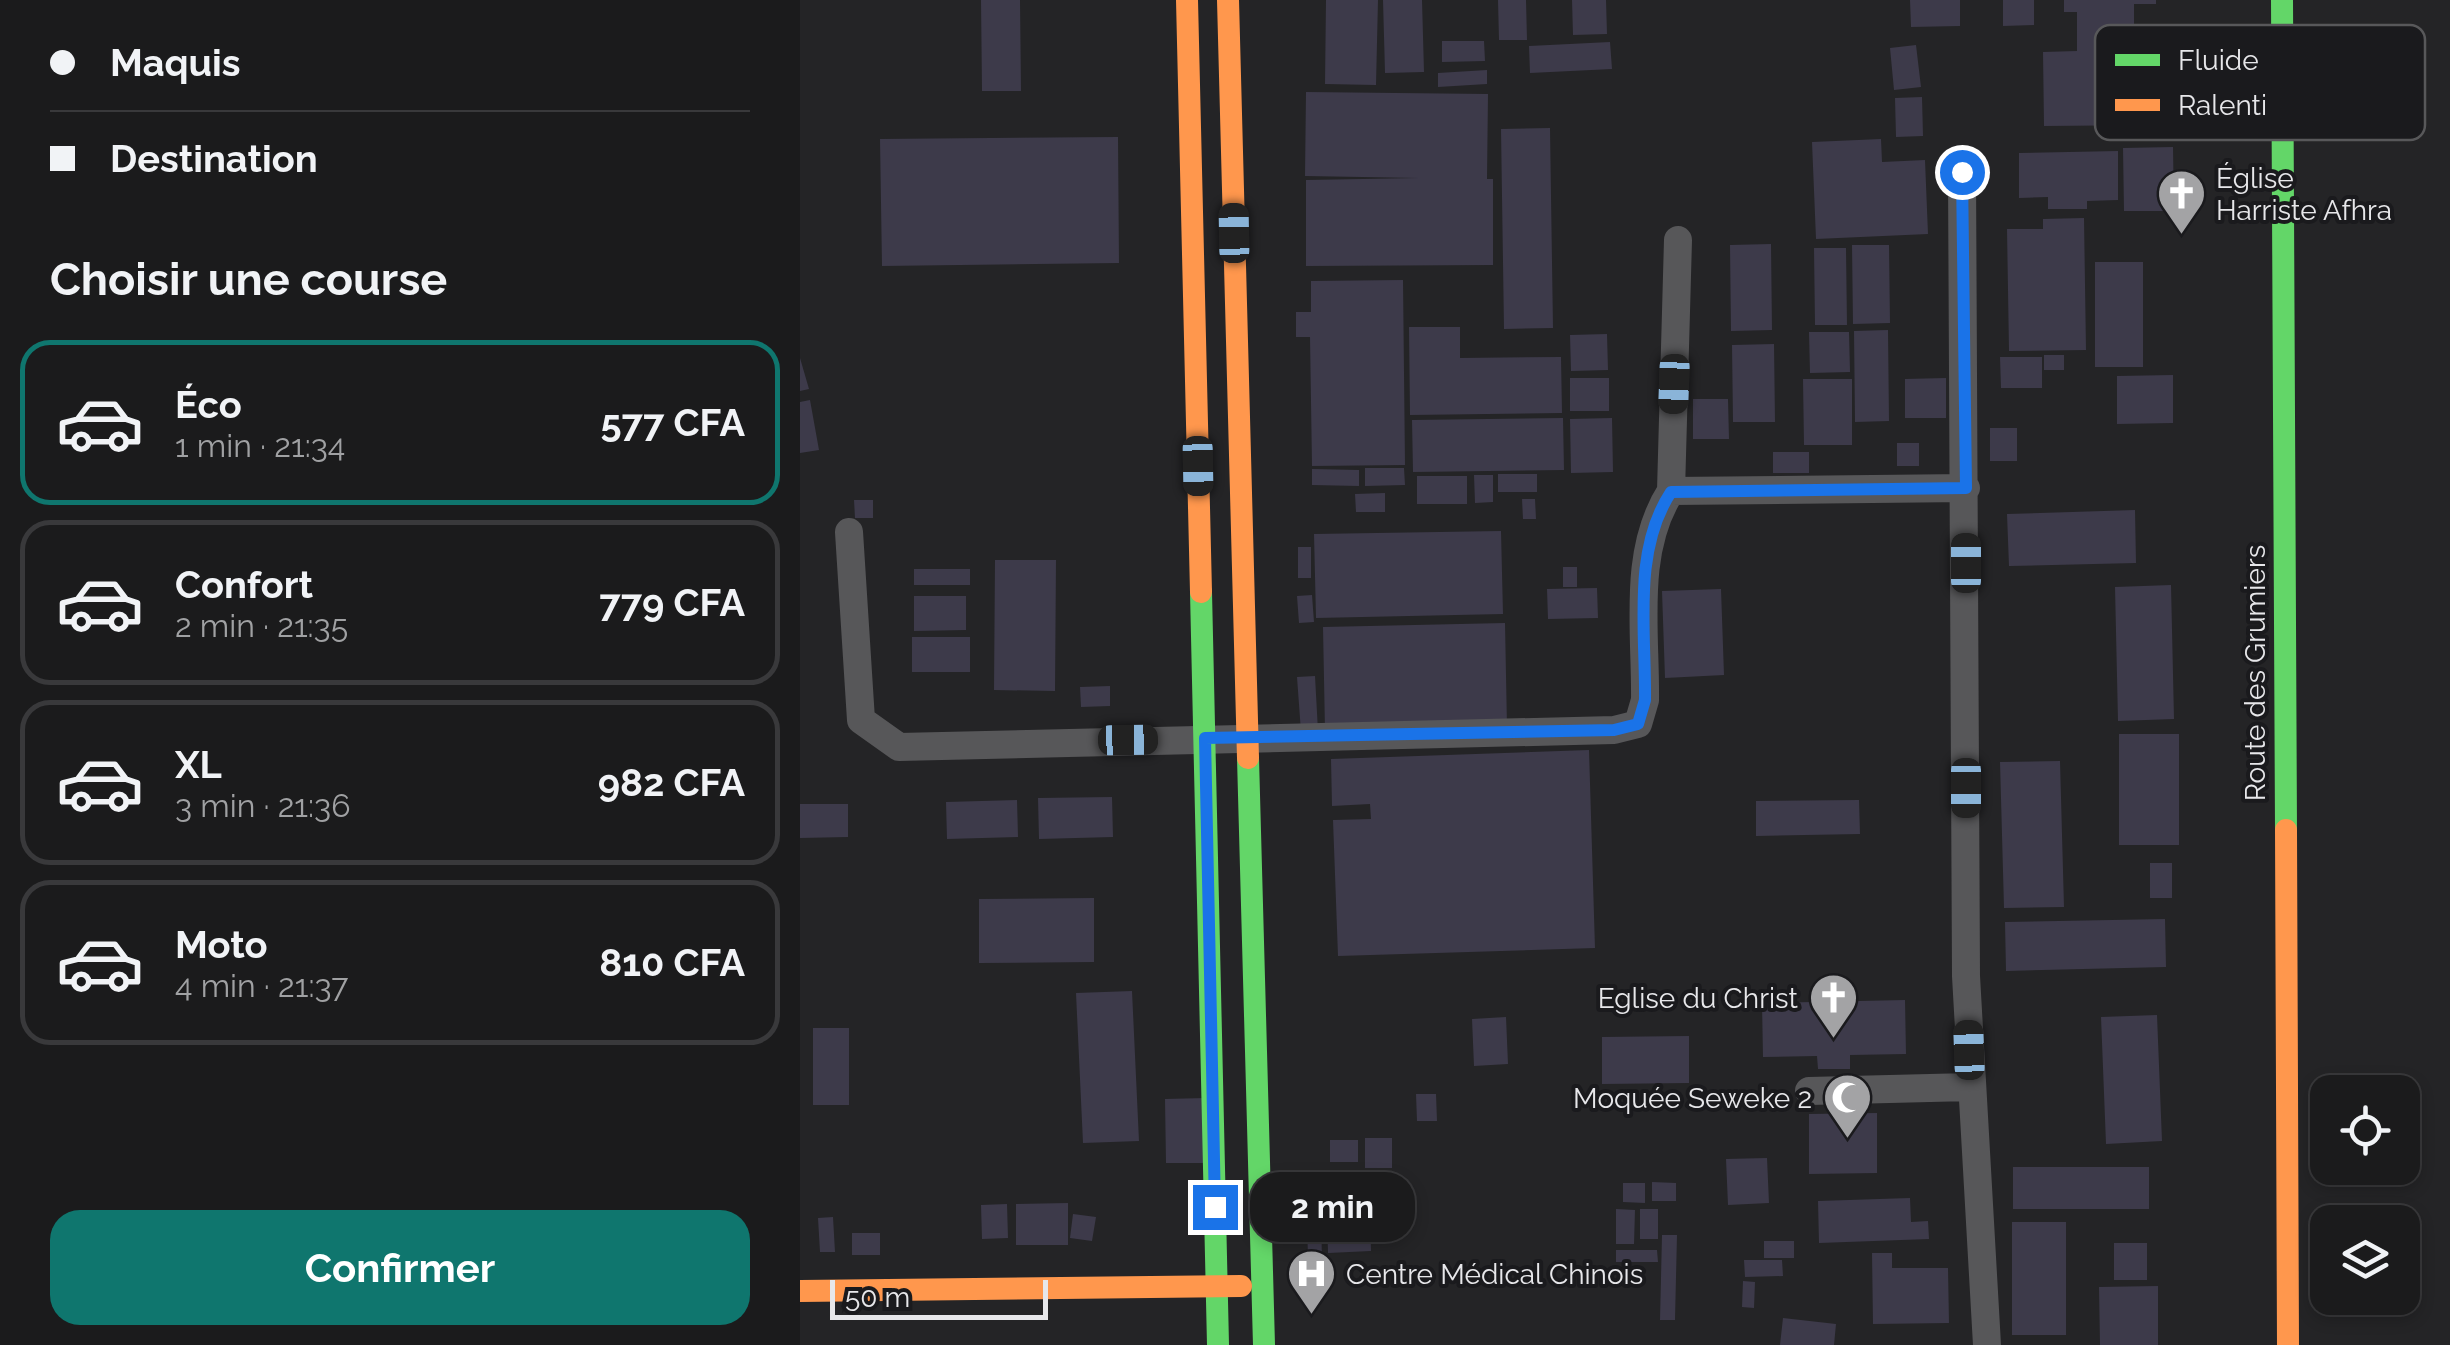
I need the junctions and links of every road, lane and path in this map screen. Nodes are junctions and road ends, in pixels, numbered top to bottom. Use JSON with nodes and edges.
{"nodes":[{"id":1,"x":1187,"y":0,"type":"edge"},
{"id":2,"x":1228,"y":0,"type":"edge"},
{"id":3,"x":2282,"y":0,"type":"edge"},
{"id":4,"x":2282,"y":25,"type":"edge"},
{"id":5,"x":2283,"y":140,"type":"edge"},
{"id":6,"x":1962,"y":172,"type":"dead end"},
{"id":7,"x":1678,"y":240,"type":"dead end"},
{"id":8,"x":1966,"y":488,"type":"junction"},
{"id":9,"x":1671,"y":492,"type":"junction"},
{"id":10,"x":849,"y":532,"type":"dead end"},
{"id":11,"x":1205,"y":738,"type":"junction"},
{"id":12,"x":1247,"y":738,"type":"junction"},
{"id":13,"x":1970,"y":1087,"type":"junction"},
{"id":14,"x":1809,"y":1090,"type":"dead end"},
{"id":15,"x":1217,"y":1286,"type":"junction"},
{"id":16,"x":1262,"y":1286,"type":"junction"},
{"id":17,"x":800,"y":1290,"type":"edge"},
{"id":18,"x":1218,"y":1345,"type":"edge"},
{"id":19,"x":1264,"y":1345,"type":"edge"},
{"id":20,"x":1986,"y":1345,"type":"edge"},
{"id":21,"x":2288,"y":1345,"type":"edge"}],
"edges":[{"from":1,"to":11,"type":"main road"},
{"from":2,"to":12,"type":"main road"},
{"from":3,"to":4,"type":"main road","name":"Route des Grumiers"},
{"from":5,"to":21,"type":"main road","name":"Route des Grumiers"},
{"from":6,"to":8,"type":"street"},
{"from":7,"to":9,"type":"street"},
{"from":8,"to":9,"type":"street"},
{"from":8,"to":13,"type":"street"},
{"from":9,"to":12,"type":"street"},
{"from":10,"to":11,"type":"street"},
{"from":11,"to":12,"type":"street"},
{"from":11,"to":15,"type":"main road"},
{"from":12,"to":16,"type":"main road"},
{"from":13,"to":14,"type":"street"},
{"from":13,"to":20,"type":"street"},
{"from":15,"to":16,"type":"main road"},
{"from":15,"to":17,"type":"main road"},
{"from":15,"to":18,"type":"main road"},
{"from":16,"to":19,"type":"main road"}]}
